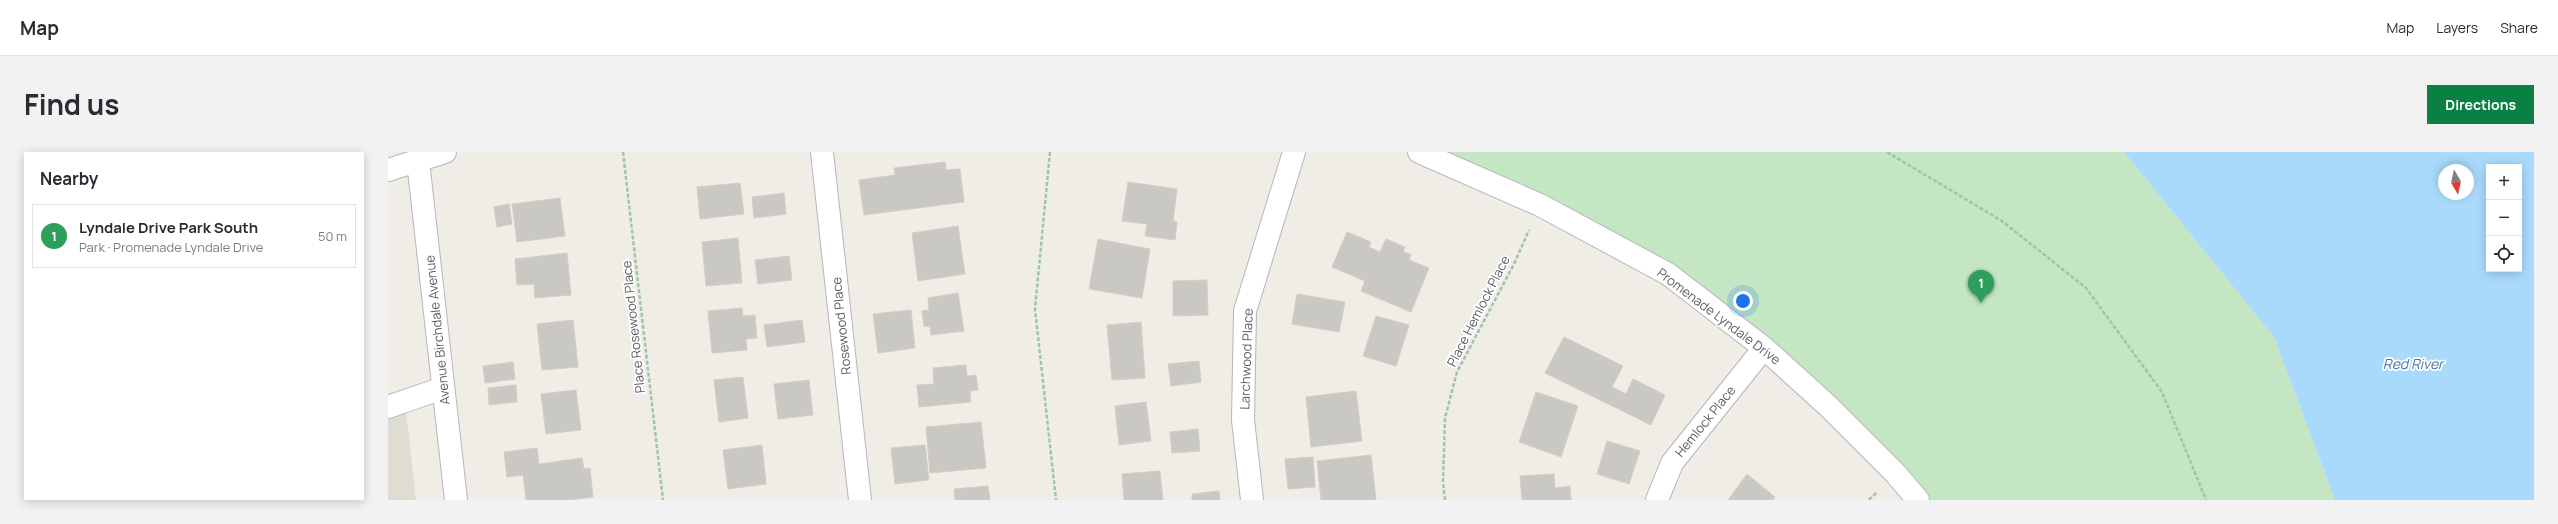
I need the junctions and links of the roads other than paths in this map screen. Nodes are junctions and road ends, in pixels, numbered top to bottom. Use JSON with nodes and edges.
{"nodes":[{"id":1,"x":445,"y":152,"type":"edge"},
{"id":2,"x":822,"y":152,"type":"edge"},
{"id":3,"x":1294,"y":152,"type":"edge"},
{"id":4,"x":1419,"y":152,"type":"edge"},
{"id":5,"x":418,"y":161,"type":"junction"},
{"id":6,"x":388,"y":170,"type":"edge"},
{"id":7,"x":1764,"y":348,"type":"junction"},
{"id":8,"x":443,"y":388,"type":"junction"},
{"id":9,"x":388,"y":407,"type":"edge"},
{"id":10,"x":456,"y":500,"type":"edge"},
{"id":11,"x":860,"y":500,"type":"edge"},
{"id":12,"x":1252,"y":500,"type":"edge"},
{"id":13,"x":1657,"y":500,"type":"edge"},
{"id":14,"x":1918,"y":500,"type":"edge"}],
"edges":[{"from":1,"to":5,"type":"street"},
{"from":2,"to":11,"type":"street","name":"Rosewood Place"},
{"from":3,"to":12,"type":"street","name":"Larchwood Place"},
{"from":4,"to":7,"type":"street","name":"Promenade Lyndale Drive"},
{"from":5,"to":6,"type":"street"},
{"from":5,"to":8,"type":"street","name":"Avenue Birchdale Avenue"},
{"from":7,"to":13,"type":"street","name":"Hemlock Place"},
{"from":7,"to":14,"type":"street","name":"Promenade Lyndale Drive"},
{"from":8,"to":9,"type":"street"},
{"from":8,"to":10,"type":"street","name":"Avenue Birchdale Avenue"}]}
